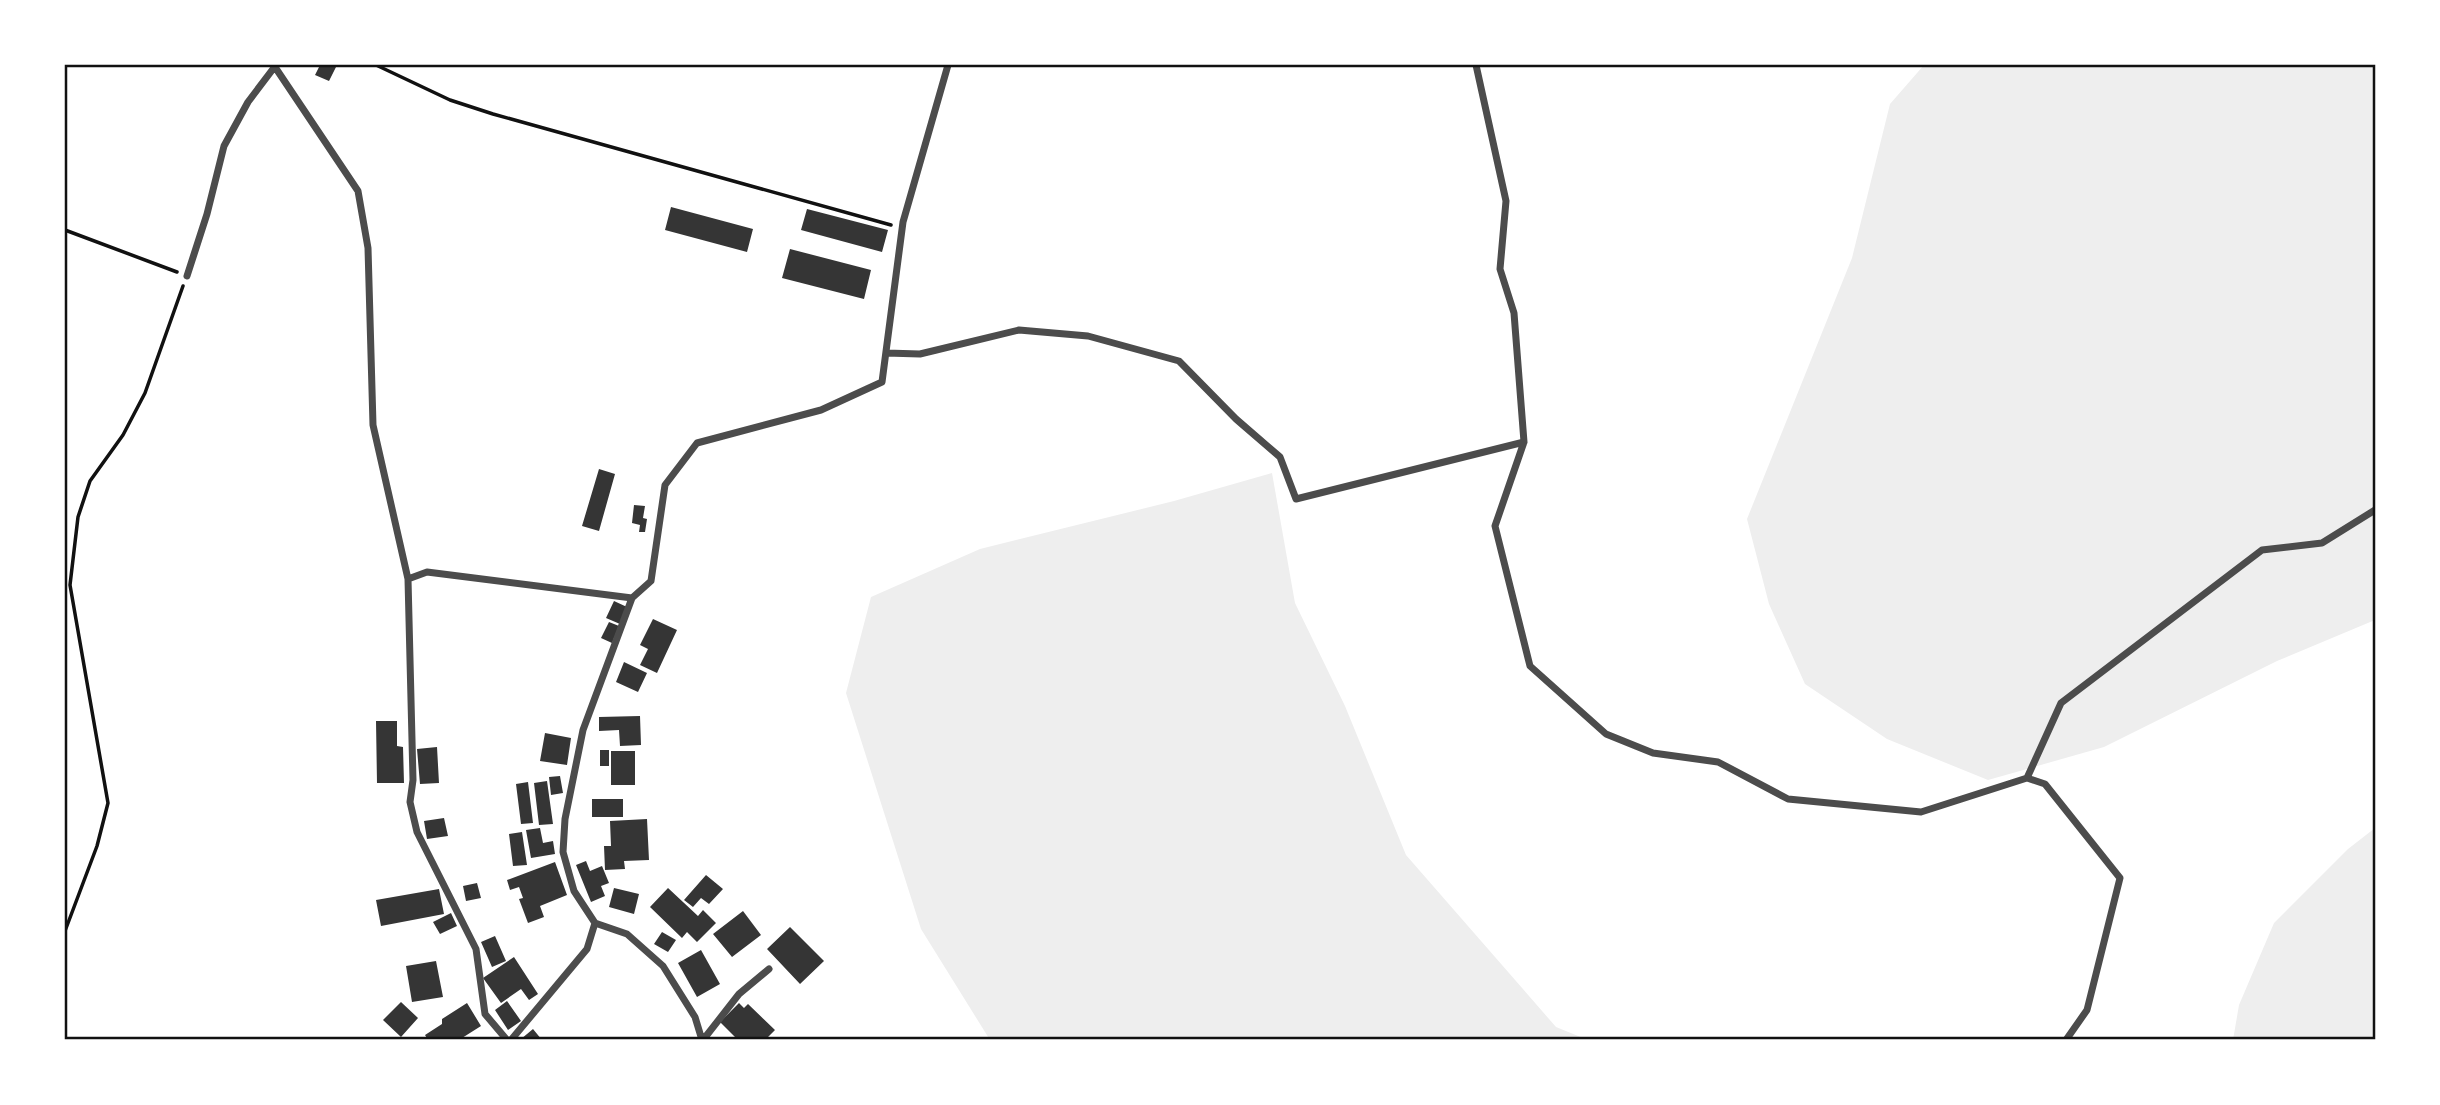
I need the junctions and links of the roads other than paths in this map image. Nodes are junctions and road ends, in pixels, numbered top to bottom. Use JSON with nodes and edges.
{"nodes":[{"id":1,"x":948,"y":65,"type":"edge"},
{"id":2,"x":1476,"y":65,"type":"edge"},
{"id":3,"x":276,"y":66,"type":"edge"},
{"id":4,"x":187,"y":276,"type":"road end"},
{"id":5,"x":886,"y":353,"type":"junction"},
{"id":6,"x":1524,"y":442,"type":"junction"},
{"id":7,"x":2375,"y":510,"type":"edge"},
{"id":8,"x":408,"y":579,"type":"junction"},
{"id":9,"x":632,"y":598,"type":"junction"},
{"id":10,"x":2027,"y":778,"type":"junction"},
{"id":11,"x":595,"y":923,"type":"junction"},
{"id":12,"x":769,"y":969,"type":"dead end"},
{"id":13,"x":509,"y":1040,"type":"edge"},
{"id":14,"x":702,"y":1040,"type":"edge"},
{"id":15,"x":2066,"y":1040,"type":"edge"}],
"edges":[{"from":1,"to":5,"type":"street"},
{"from":2,"to":6,"type":"street"},
{"from":3,"to":4,"type":"street"},
{"from":3,"to":8,"type":"street"},
{"from":5,"to":6,"type":"street"},
{"from":5,"to":9,"type":"street"},
{"from":6,"to":10,"type":"street"},
{"from":7,"to":10,"type":"street"},
{"from":8,"to":9,"type":"street"},
{"from":8,"to":13,"type":"street"},
{"from":9,"to":11,"type":"street"},
{"from":10,"to":15,"type":"street"},
{"from":11,"to":13,"type":"street"},
{"from":11,"to":14,"type":"street"},
{"from":12,"to":14,"type":"street"}]}
